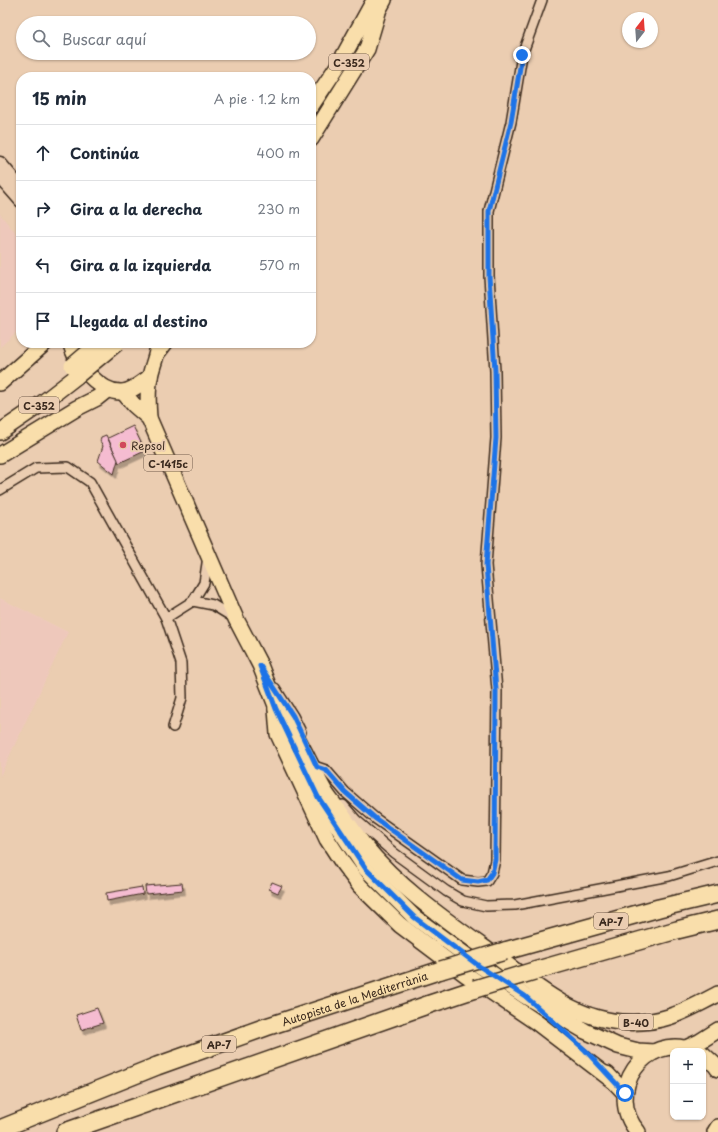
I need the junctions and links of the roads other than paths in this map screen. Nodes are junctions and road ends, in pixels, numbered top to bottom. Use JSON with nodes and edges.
{"nodes":[{"id":1,"x":542,"y":0,"type":"edge"},
{"id":2,"x":377,"y":5,"type":"edge"},
{"id":3,"x":316,"y":84,"type":"edge"},
{"id":4,"x":316,"y":98,"type":"edge"},
{"id":5,"x":316,"y":115,"type":"edge"},
{"id":6,"x":316,"y":131,"type":"edge"},
{"id":7,"x":0,"y":163,"type":"edge"},
{"id":8,"x":0,"y":177,"type":"edge"},
{"id":9,"x":16,"y":182,"type":"edge"},
{"id":10,"x":16,"y":195,"type":"edge"},
{"id":11,"x":39,"y":348,"type":"edge"},
{"id":12,"x":72,"y":348,"type":"edge"},
{"id":13,"x":95,"y":348,"type":"edge"},
{"id":14,"x":109,"y":348,"type":"edge"},
{"id":15,"x":159,"y":348,"type":"edge"},
{"id":16,"x":74,"y":371,"type":"junction"},
{"id":17,"x":150,"y":377,"type":"junction"},
{"id":18,"x":0,"y":382,"type":"edge"},
{"id":19,"x":107,"y":390,"type":"junction"},
{"id":20,"x":123,"y":392,"type":"junction"},
{"id":21,"x":149,"y":418,"type":"junction"},
{"id":22,"x":0,"y":420,"type":"edge"},
{"id":23,"x":0,"y":432,"type":"edge"},
{"id":24,"x":0,"y":455,"type":"edge"},
{"id":25,"x":0,"y":490,"type":"edge"},
{"id":26,"x":208,"y":555,"type":"junction"},
{"id":27,"x":193,"y":601,"type":"junction"},
{"id":28,"x":166,"y":618,"type":"junction"},
{"id":29,"x":236,"y":619,"type":"junction"},
{"id":30,"x":260,"y":666,"type":"junction"},
{"id":31,"x":276,"y":709,"type":"junction"},
{"id":32,"x":173,"y":726,"type":"dead end"},
{"id":33,"x":317,"y":767,"type":"junction"},
{"id":34,"x":718,"y":861,"type":"edge"},
{"id":35,"x":718,"y":894,"type":"edge"},
{"id":36,"x":718,"y":920,"type":"edge"},
{"id":37,"x":718,"y":994,"type":"edge"},
{"id":38,"x":525,"y":996,"type":"junction"},
{"id":39,"x":552,"y":997,"type":"joint"},
{"id":40,"x":718,"y":1030,"type":"edge"},
{"id":41,"x":680,"y":1048,"type":"edge"},
{"id":42,"x":691,"y":1048,"type":"edge"},
{"id":43,"x":654,"y":1052,"type":"junction"},
{"id":44,"x":706,"y":1057,"type":"edge"},
{"id":45,"x":718,"y":1069,"type":"edge"},
{"id":46,"x":612,"y":1080,"type":"junction"},
{"id":47,"x":625,"y":1093,"type":"junction"},
{"id":48,"x":718,"y":1127,"type":"edge"},
{"id":49,"x":0,"y":1129,"type":"edge"},
{"id":50,"x":65,"y":1132,"type":"edge"},
{"id":51,"x":638,"y":1132,"type":"edge"},
{"id":52,"x":715,"y":1132,"type":"edge"}],
"edges":[{"from":1,"to":33,"type":"street"},
{"from":2,"to":3,"type":"main road"},
{"from":2,"to":4,"type":"main road","number":"C-352"},
{"from":2,"to":5,"type":"main road","number":"C-352"},
{"from":2,"to":6,"type":"main road"},
{"from":7,"to":9,"type":"street"},
{"from":8,"to":10,"type":"street"},
{"from":11,"to":18,"type":"main road"},
{"from":12,"to":19,"type":"main road"},
{"from":13,"to":16,"type":"main road","number":"C-352","bridge":true},
{"from":14,"to":16,"type":"main road","number":"C-352","bridge":true},
{"from":15,"to":17,"type":"main road","number":"C-1415c"},
{"from":16,"to":22,"type":"main road","number":"C-352"},
{"from":16,"to":23,"type":"main road","number":"C-352"},
{"from":17,"to":20,"type":"main road"},
{"from":17,"to":21,"type":"main road","number":"C-1415c"},
{"from":19,"to":20,"type":"main road"},
{"from":19,"to":24,"type":"main road"},
{"from":20,"to":21,"type":"main road","number":"C-1415c"},
{"from":21,"to":26,"type":"main road","number":"C-1415c"},
{"from":25,"to":28,"type":"street"},
{"from":26,"to":27,"type":"street"},
{"from":26,"to":29,"type":"main road","number":"C-1415c"},
{"from":27,"to":28,"type":"street"},
{"from":27,"to":29,"type":"street"},
{"from":28,"to":32,"type":"street"},
{"from":29,"to":30,"type":"main road","number":"C-1415c"},
{"from":30,"to":31,"type":"main road","number":"C-1415c"},
{"from":30,"to":33,"type":"street"},
{"from":31,"to":38,"type":"main road","number":"C-1415c"},
{"from":31,"to":39,"type":"main road","number":"C-1415c"},
{"from":31,"to":46,"type":"main road","number":"C-1415c"},
{"from":33,"to":34,"type":"street"},
{"from":35,"to":49,"type":"highway","name":"Autopista de la Mediterrània","number":"AP-7","bridge":true},
{"from":36,"to":50,"type":"highway","number":"AP-7","bridge":true},
{"from":37,"to":39,"type":"main road","number":"B-40"},
{"from":38,"to":43,"type":"main road","number":"C-1415c"},
{"from":38,"to":46,"type":"main road","number":"C-1415c"},
{"from":40,"to":42,"type":"main road"},
{"from":41,"to":43,"type":"main road","number":"C-1415c"},
{"from":43,"to":47,"type":"main road","number":"C-1415c"},
{"from":44,"to":45,"type":"main road"},
{"from":46,"to":47,"type":"main road","number":"C-1415c"},
{"from":47,"to":51,"type":"main road","number":"C-1415c"},
{"from":48,"to":52,"type":"main road"}]}
